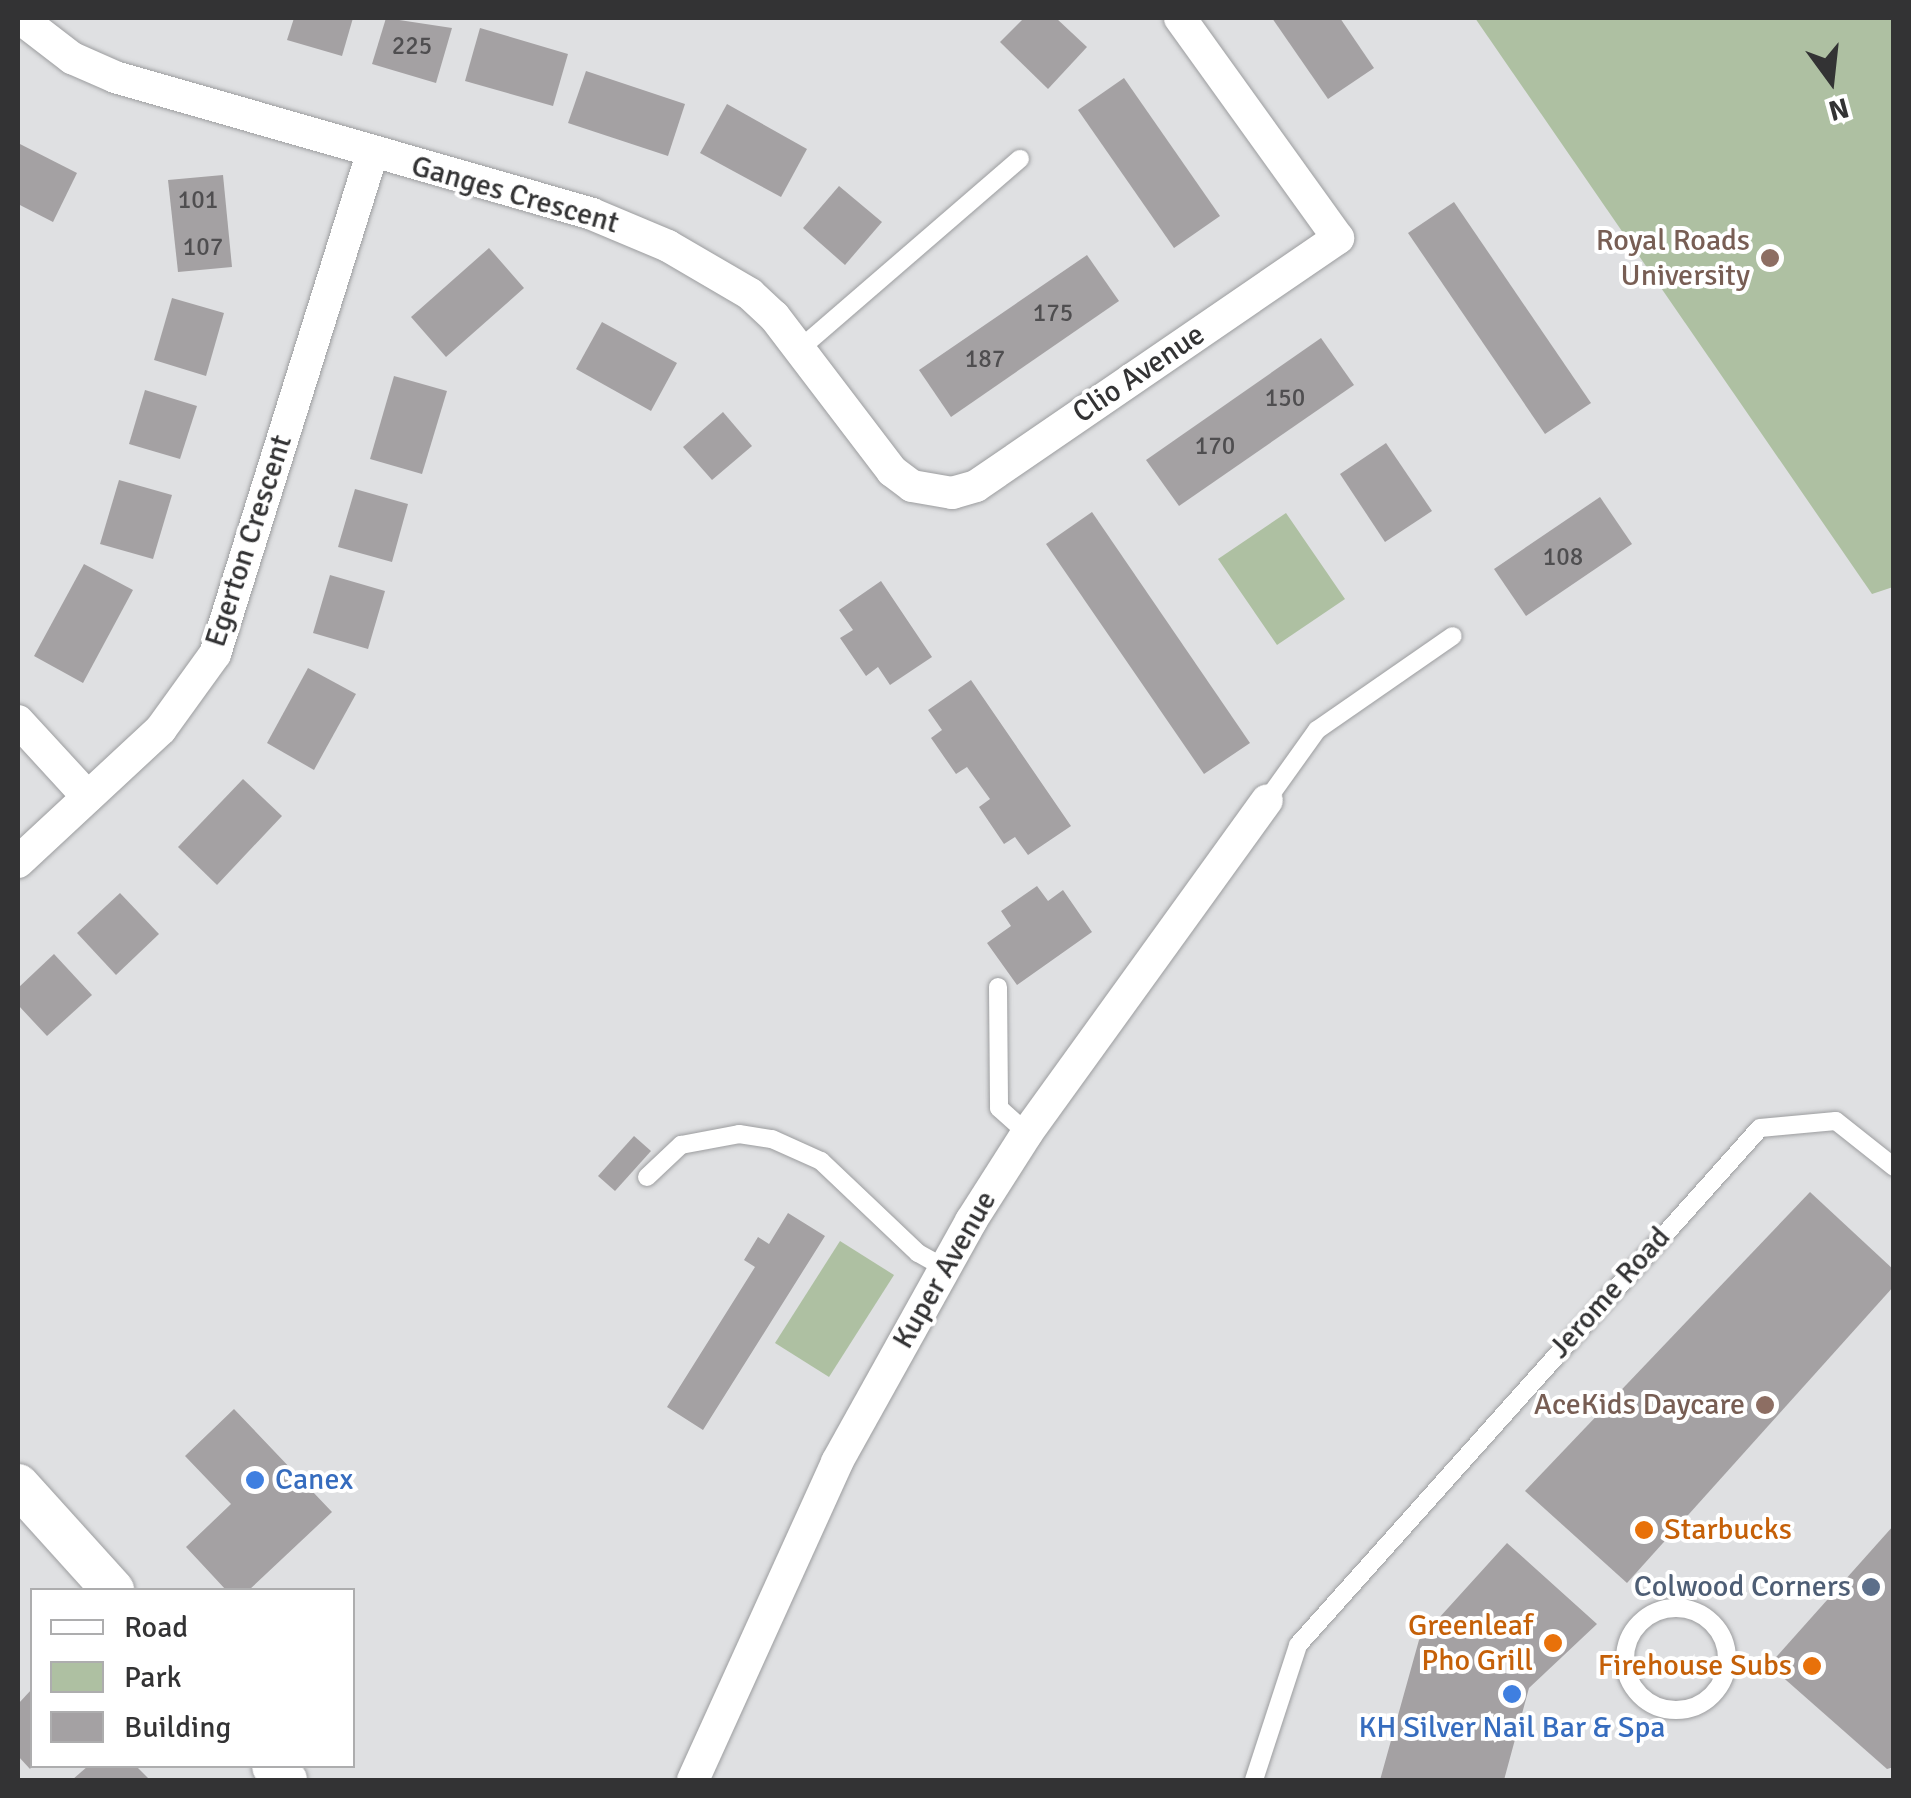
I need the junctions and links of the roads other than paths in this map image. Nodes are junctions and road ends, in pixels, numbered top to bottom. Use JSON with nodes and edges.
{"nodes":[{"id":1,"x":20,"y":18,"type":"edge"},
{"id":2,"x":1180,"y":18,"type":"edge"},
{"id":3,"x":372,"y":154,"type":"junction"},
{"id":4,"x":1020,"y":159,"type":"dead end"},
{"id":5,"x":802,"y":347,"type":"junction"},
{"id":6,"x":933,"y":492,"type":"joint"},
{"id":7,"x":1453,"y":636,"type":"dead end"},
{"id":8,"x":18,"y":721,"type":"edge"},
{"id":9,"x":88,"y":797,"type":"junction"},
{"id":10,"x":1267,"y":800,"type":"joint"},
{"id":11,"x":18,"y":862,"type":"edge"},
{"id":12,"x":998,"y":987,"type":"dead end"},
{"id":13,"x":1026,"y":1133,"type":"junction"},
{"id":14,"x":1894,"y":1167,"type":"edge"},
{"id":15,"x":646,"y":1177,"type":"dead end"},
{"id":16,"x":945,"y":1268,"type":"junction"},
{"id":17,"x":18,"y":1485,"type":"edge"},
{"id":18,"x":111,"y":1588,"type":"edge"},
{"id":19,"x":1634,"y":1629,"type":"joint"},
{"id":20,"x":693,"y":1780,"type":"edge"},
{"id":21,"x":1254,"y":1780,"type":"edge"}],
"edges":[{"from":1,"to":3,"type":"street","name":"Ganges Crescent"},
{"from":2,"to":6,"type":"street","name":"Clio Avenue"},
{"from":3,"to":5,"type":"street","name":"Ganges Crescent"},
{"from":3,"to":9,"type":"street","name":"Egerton Crescent"},
{"from":4,"to":5,"type":"lane"},
{"from":5,"to":6,"type":"street","name":"Ganges Crescent"},
{"from":7,"to":10,"type":"lane"},
{"from":8,"to":9,"type":"street"},
{"from":9,"to":11,"type":"street","name":"Egerton Crescent"},
{"from":10,"to":13,"type":"street","name":"Kuper Avenue"},
{"from":12,"to":13,"type":"lane"},
{"from":13,"to":16,"type":"street","name":"Kuper Avenue"},
{"from":14,"to":21,"type":"lane","name":"Jerome Road"},
{"from":15,"to":16,"type":"lane"},
{"from":16,"to":20,"type":"street","name":"Kuper Avenue"},
{"from":17,"to":18,"type":"street"},
{"from":19,"to":19,"type":"lane"}]}
